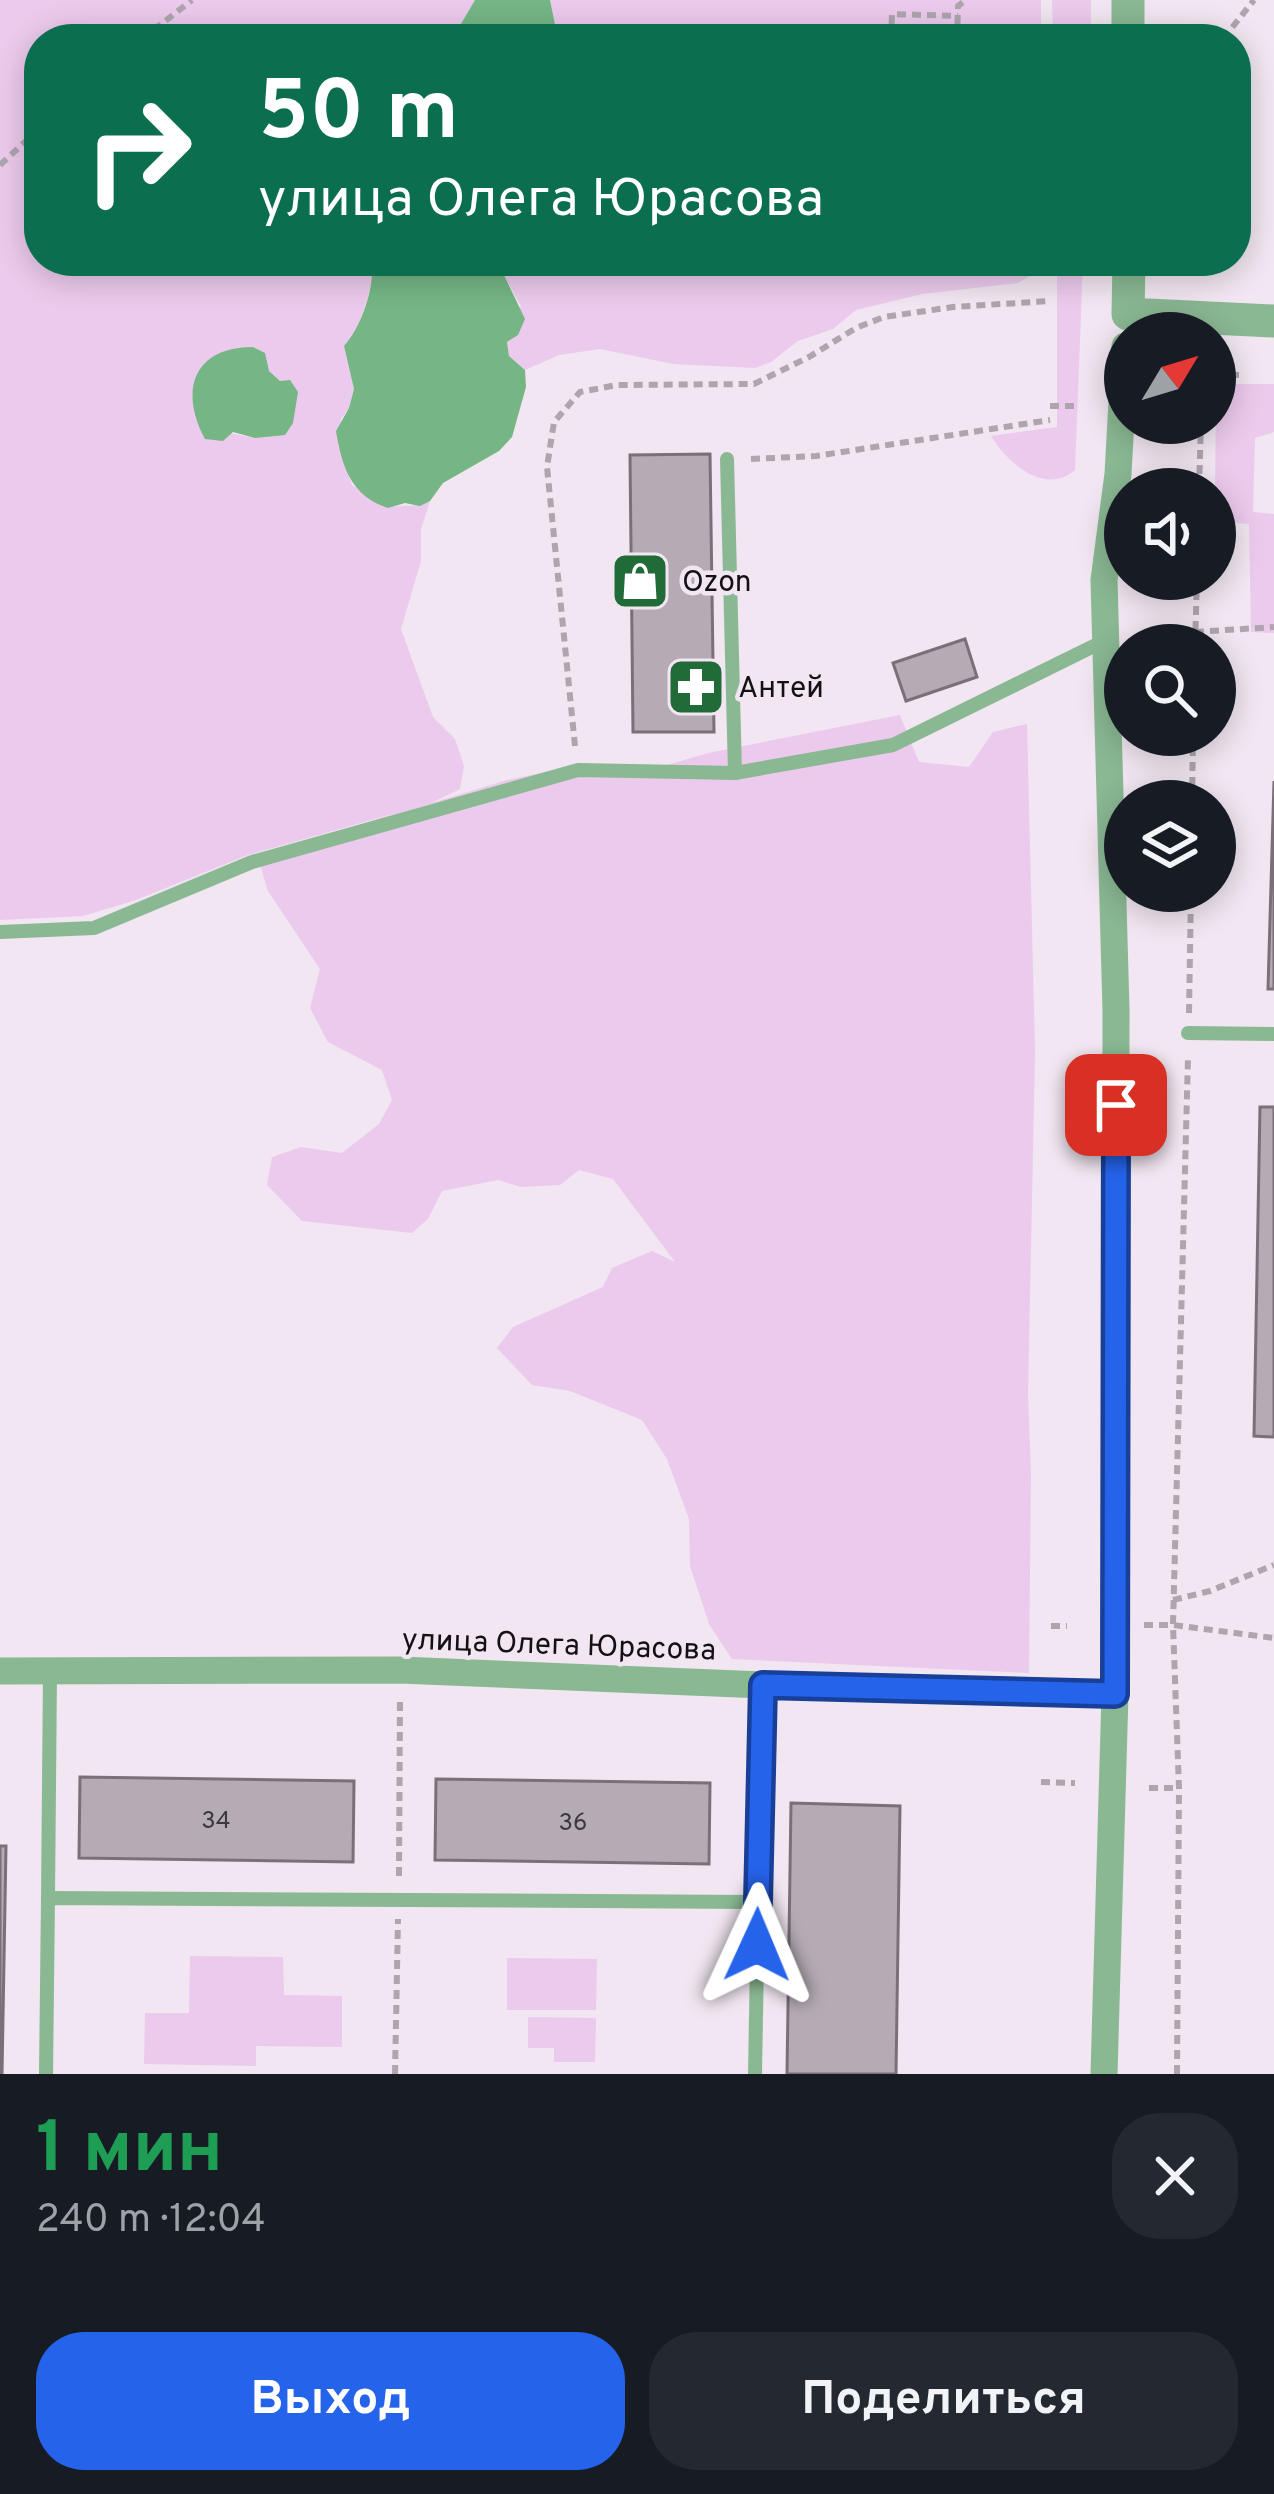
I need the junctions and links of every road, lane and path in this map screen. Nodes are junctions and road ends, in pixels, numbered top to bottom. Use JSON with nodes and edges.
{"nodes":[{"id":1,"x":192,"y":0,"type":"edge"},
{"id":2,"x":966,"y":0,"type":"edge"},
{"id":3,"x":1255,"y":0,"type":"edge"},
{"id":4,"x":958,"y":16,"type":"junction"},
{"id":5,"x":161,"y":24,"type":"edge"},
{"id":6,"x":892,"y":24,"type":"edge"},
{"id":7,"x":958,"y":24,"type":"edge"},
{"id":8,"x":1235,"y":24,"type":"edge"},
{"id":9,"x":24,"y":143,"type":"edge"},
{"id":10,"x":0,"y":165,"type":"edge"},
{"id":11,"x":1128,"y":276,"type":"edge"},
{"id":12,"x":1127,"y":312,"type":"edge"},
{"id":13,"x":1274,"y":321,"type":"edge"},
{"id":14,"x":1236,"y":324,"type":"edge"},
{"id":15,"x":1236,"y":375,"type":"edge"},
{"id":16,"x":1240,"y":375,"type":"dead end"},
{"id":17,"x":1050,"y":406,"type":"dead end"},
{"id":18,"x":1076,"y":406,"type":"dead end"},
{"id":19,"x":1050,"y":420,"type":"dead end"},
{"id":20,"x":1120,"y":444,"type":"edge"},
{"id":21,"x":727,"y":459,"type":"joint"},
{"id":22,"x":1106,"y":624,"type":"edge"},
{"id":23,"x":1274,"y":627,"type":"edge"},
{"id":24,"x":1236,"y":629,"type":"edge"},
{"id":25,"x":1104,"y":640,"type":"edge"},
{"id":26,"x":1109,"y":756,"type":"edge"},
{"id":27,"x":735,"y":773,"type":"junction"},
{"id":28,"x":1191,"y":912,"type":"edge"},
{"id":29,"x":0,"y":932,"type":"edge"},
{"id":30,"x":1188,"y":1033,"type":"junction"},
{"id":31,"x":1274,"y":1034,"type":"edge"},
{"id":32,"x":1274,"y":1565,"type":"edge"},
{"id":33,"x":1173,"y":1600,"type":"junction"},
{"id":34,"x":1140,"y":1625,"type":"dead end"},
{"id":35,"x":1173,"y":1625,"type":"junction"},
{"id":36,"x":1051,"y":1626,"type":"dead end"},
{"id":37,"x":1067,"y":1626,"type":"dead end"},
{"id":38,"x":1274,"y":1638,"type":"edge"},
{"id":39,"x":400,"y":1670,"type":"junction"},
{"id":40,"x":0,"y":1671,"type":"edge"},
{"id":41,"x":50,"y":1672,"type":"junction"},
{"id":42,"x":763,"y":1685,"type":"junction"},
{"id":43,"x":1115,"y":1694,"type":"junction"},
{"id":44,"x":1041,"y":1781,"type":"dead end"},
{"id":45,"x":1075,"y":1783,"type":"dead end"},
{"id":46,"x":1149,"y":1788,"type":"dead end"},
{"id":47,"x":1180,"y":1788,"type":"junction"},
{"id":48,"x":48,"y":1898,"type":"junction"},
{"id":49,"x":398,"y":1900,"type":"junction"},
{"id":50,"x":758,"y":1902,"type":"junction"},
{"id":51,"x":46,"y":2074,"type":"edge"},
{"id":52,"x":395,"y":2074,"type":"edge"},
{"id":53,"x":755,"y":2074,"type":"edge"},
{"id":54,"x":1104,"y":2074,"type":"edge"},
{"id":55,"x":1177,"y":2074,"type":"edge"}],
"edges":[{"from":1,"to":5,"type":"path"},
{"from":2,"to":4,"type":"path"},
{"from":3,"to":8,"type":"path"},
{"from":4,"to":6,"type":"path"},
{"from":4,"to":7,"type":"path"},
{"from":9,"to":10,"type":"path"},
{"from":11,"to":12,"type":"street"},
{"from":13,"to":14,"type":"street"},
{"from":15,"to":16,"type":"path"},
{"from":17,"to":18,"type":"path"},
{"from":19,"to":21,"type":"path"},
{"from":20,"to":22,"type":"street"},
{"from":21,"to":27,"type":"lane"},
{"from":23,"to":24,"type":"path"},
{"from":25,"to":27,"type":"lane"},
{"from":26,"to":43,"type":"street"},
{"from":27,"to":29,"type":"lane"},
{"from":28,"to":30,"type":"path"},
{"from":30,"to":31,"type":"lane"},
{"from":30,"to":33,"type":"path"},
{"from":32,"to":33,"type":"path"},
{"from":33,"to":35,"type":"path"},
{"from":34,"to":35,"type":"path"},
{"from":35,"to":38,"type":"path"},
{"from":35,"to":47,"type":"path"},
{"from":36,"to":37,"type":"path"},
{"from":39,"to":41,"type":"street","name":"улица Олега Юрасова"},
{"from":39,"to":42,"type":"street","name":"улица Олега Юрасова"},
{"from":39,"to":49,"type":"path"},
{"from":40,"to":41,"type":"street","name":"улица Олега Юрасова"},
{"from":41,"to":48,"type":"lane"},
{"from":42,"to":43,"type":"street","name":"улица Олега Юрасова"},
{"from":42,"to":50,"type":"lane"},
{"from":43,"to":54,"type":"street"},
{"from":44,"to":45,"type":"path"},
{"from":46,"to":47,"type":"path"},
{"from":47,"to":55,"type":"path"},
{"from":48,"to":49,"type":"lane"},
{"from":48,"to":51,"type":"lane"},
{"from":49,"to":50,"type":"lane"},
{"from":49,"to":52,"type":"path"},
{"from":50,"to":53,"type":"lane"}]}
